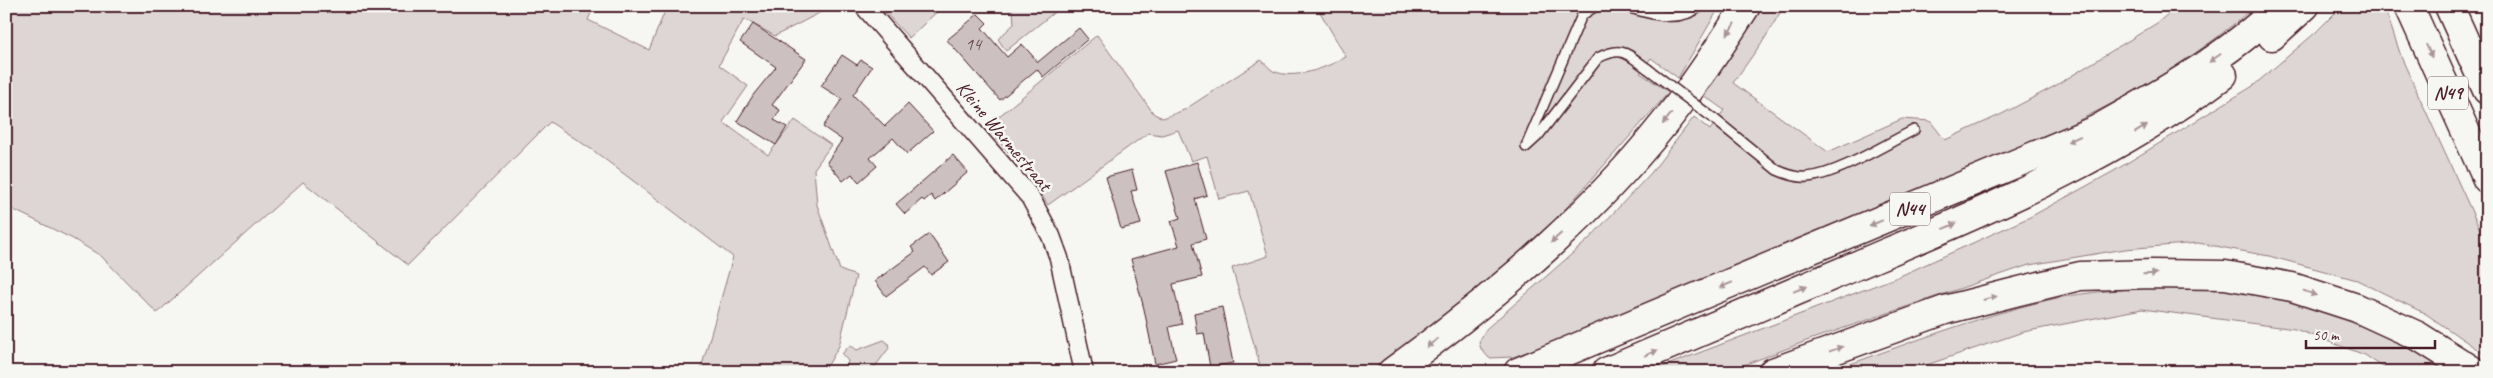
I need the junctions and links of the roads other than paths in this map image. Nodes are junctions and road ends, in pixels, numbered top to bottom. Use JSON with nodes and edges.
{"nodes":[{"id":1,"x":864,"y":6,"type":"edge"},
{"id":2,"x":1596,"y":6,"type":"edge"},
{"id":3,"x":1623,"y":6,"type":"edge"},
{"id":4,"x":1701,"y":6,"type":"edge"},
{"id":5,"x":1746,"y":6,"type":"edge"},
{"id":6,"x":2280,"y":6,"type":"edge"},
{"id":7,"x":2305,"y":6,"type":"edge"},
{"id":8,"x":2409,"y":6,"type":"edge"},
{"id":9,"x":2449,"y":6,"type":"edge"},
{"id":10,"x":2487,"y":90,"type":"edge"},
{"id":11,"x":1914,"y":130,"type":"dead end"},
{"id":12,"x":2487,"y":179,"type":"edge"},
{"id":13,"x":1084,"y":372,"type":"edge"},
{"id":14,"x":1392,"y":372,"type":"edge"},
{"id":15,"x":1518,"y":372,"type":"edge"},
{"id":16,"x":1606,"y":372,"type":"edge"},
{"id":17,"x":1774,"y":372,"type":"edge"},
{"id":18,"x":2475,"y":372,"type":"edge"}],
"edges":[{"from":1,"to":13,"type":"street","name":"Kleine Warmestraat"},
{"from":2,"to":11,"type":"lane","bridge":true},
{"from":3,"to":4,"type":"lane"},
{"from":5,"to":14,"type":"highway","one_way":true},
{"from":6,"to":15,"type":"highway","number":"N44","one_way":true},
{"from":16,"to":7,"type":"highway","one_way":true},
{"from":8,"to":12,"type":"highway","number":"N49","one_way":true},
{"from":9,"to":10,"type":"highway","number":"N49"},
{"from":17,"to":18,"type":"highway","one_way":true}]}
